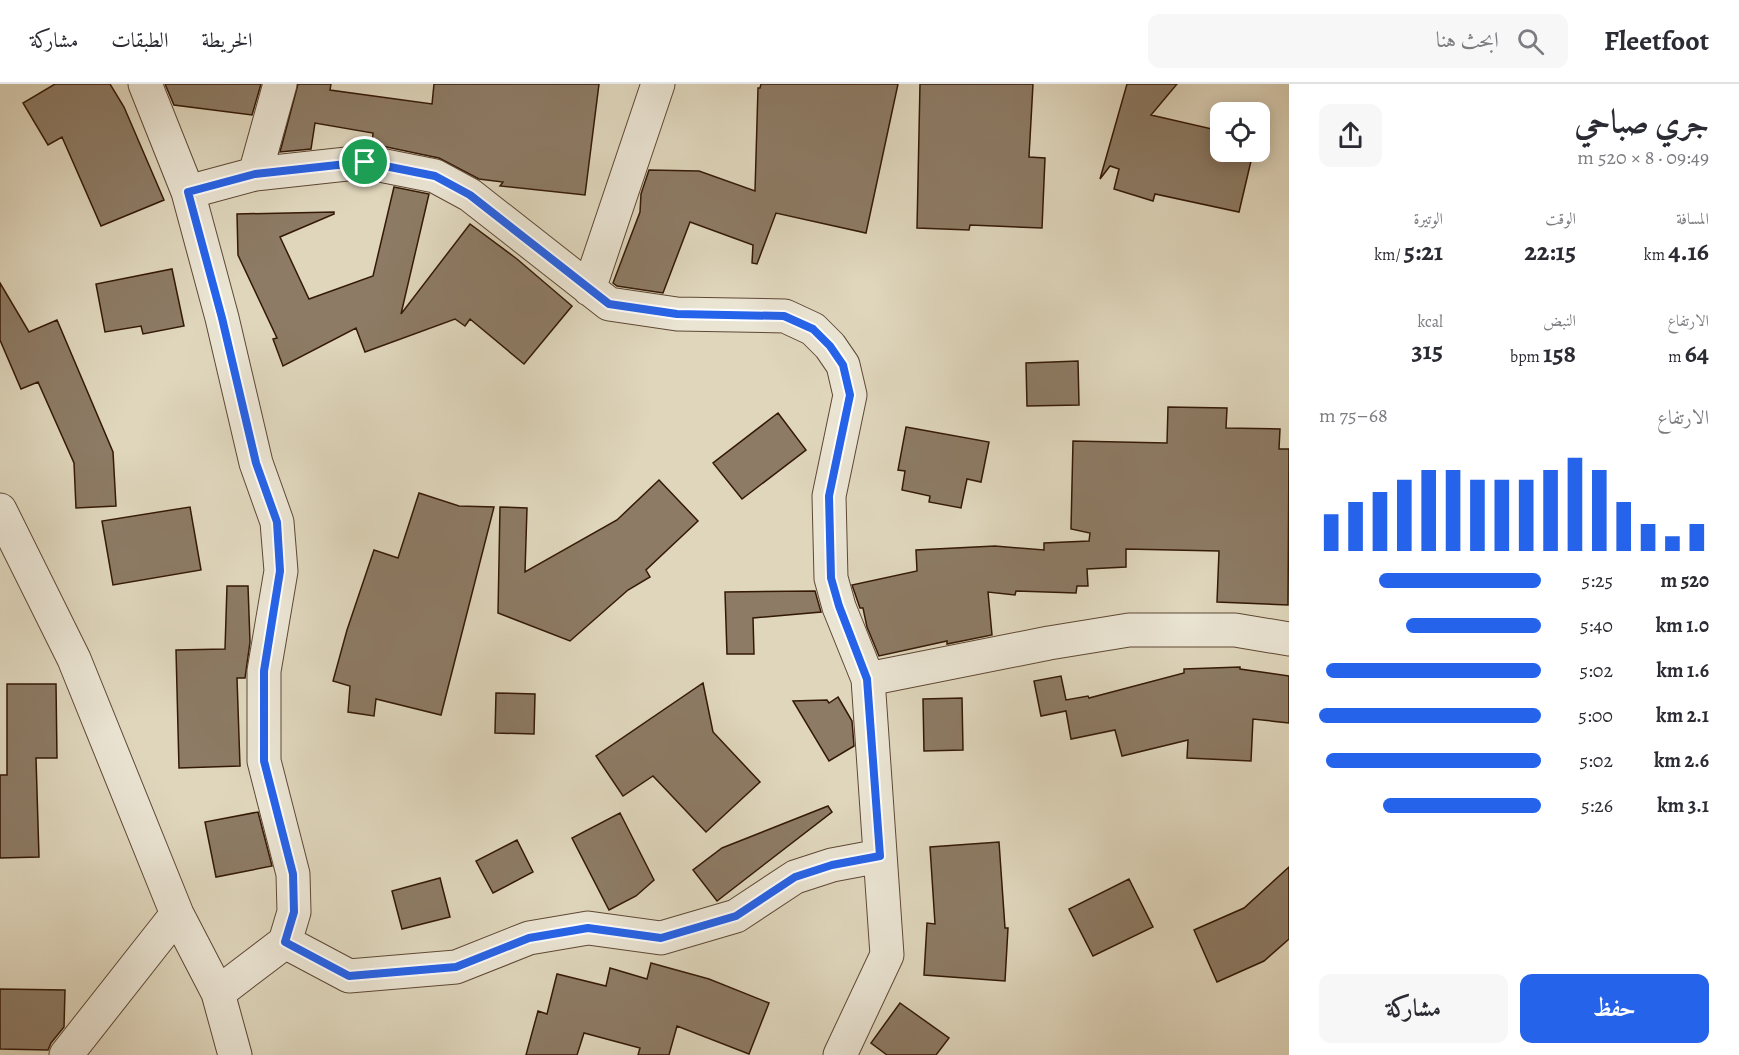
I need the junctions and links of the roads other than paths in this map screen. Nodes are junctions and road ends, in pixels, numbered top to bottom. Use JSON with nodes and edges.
{"nodes":[{"id":1,"x":144,"y":84,"type":"edge"},
{"id":2,"x":280,"y":84,"type":"edge"},
{"id":3,"x":658,"y":84,"type":"edge"},
{"id":4,"x":255,"y":174,"type":"junction"},
{"id":5,"x":188,"y":192,"type":"junction"},
{"id":6,"x":589,"y":289,"type":"junction"},
{"id":7,"x":0,"y":510,"type":"edge"},
{"id":8,"x":1289,"y":639,"type":"edge"},
{"id":9,"x":867,"y":679,"type":"junction"},
{"id":10,"x":880,"y":856,"type":"junction"},
{"id":11,"x":177,"y":914,"type":"junction"},
{"id":12,"x":285,"y":942,"type":"junction"},
{"id":13,"x":218,"y":993,"type":"junction"},
{"id":14,"x":66,"y":1055,"type":"edge"},
{"id":15,"x":235,"y":1055,"type":"edge"},
{"id":16,"x":840,"y":1055,"type":"edge"}],
"edges":[{"from":1,"to":5,"type":"street"},
{"from":2,"to":4,"type":"street"},
{"from":3,"to":6,"type":"street"},
{"from":4,"to":5,"type":"street"},
{"from":4,"to":6,"type":"street"},
{"from":5,"to":12,"type":"street"},
{"from":6,"to":9,"type":"street"},
{"from":7,"to":11,"type":"street"},
{"from":8,"to":9,"type":"street"},
{"from":9,"to":10,"type":"street"},
{"from":10,"to":12,"type":"street"},
{"from":10,"to":16,"type":"street"},
{"from":11,"to":13,"type":"street"},
{"from":11,"to":14,"type":"street"},
{"from":12,"to":13,"type":"street"},
{"from":13,"to":15,"type":"street"}]}
